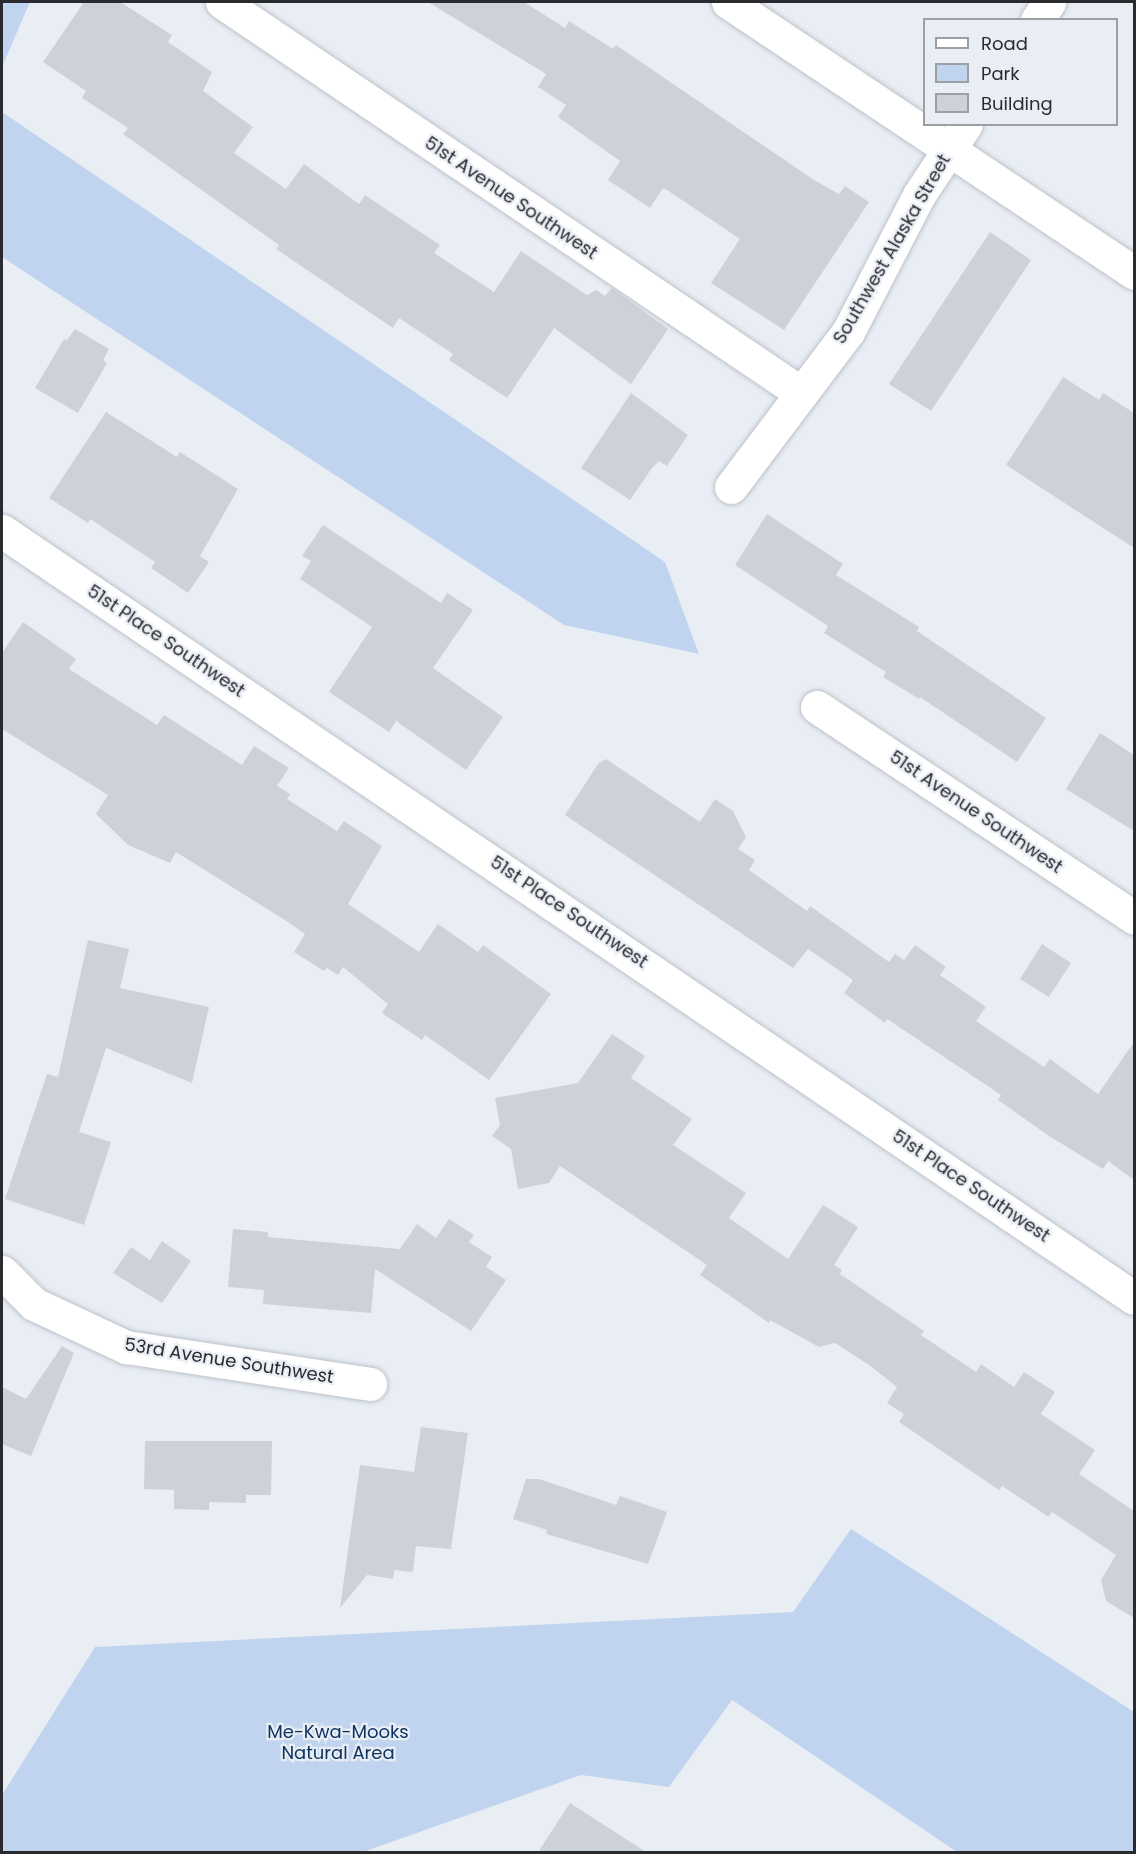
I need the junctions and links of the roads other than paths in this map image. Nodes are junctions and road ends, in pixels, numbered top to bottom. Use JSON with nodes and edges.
{"nodes":[{"id":1,"x":222,"y":2,"type":"edge"},
{"id":2,"x":728,"y":2,"type":"edge"},
{"id":3,"x":1049,"y":2,"type":"edge"},
{"id":4,"x":1038,"y":18,"type":"edge"},
{"id":5,"x":923,"y":116,"type":"edge"},
{"id":6,"x":941,"y":126,"type":"edge"},
{"id":7,"x":958,"y":136,"type":"edge"},
{"id":8,"x":1134,"y":273,"type":"edge"},
{"id":9,"x":801,"y":393,"type":"junction"},
{"id":10,"x":731,"y":488,"type":"dead end"},
{"id":11,"x":2,"y":531,"type":"edge"},
{"id":12,"x":817,"y":707,"type":"dead end"},
{"id":13,"x":1134,"y":918,"type":"edge"},
{"id":14,"x":2,"y":1272,"type":"edge"},
{"id":15,"x":1134,"y":1298,"type":"edge"},
{"id":16,"x":370,"y":1384,"type":"dead end"}],
"edges":[{"from":1,"to":9,"type":"street","name":"51st Avenue Southwest"},
{"from":2,"to":5,"type":"street"},
{"from":3,"to":4,"type":"street"},
{"from":6,"to":7,"type":"street"},
{"from":7,"to":8,"type":"street"},
{"from":7,"to":9,"type":"street","name":"Southwest Alaska Street"},
{"from":9,"to":10,"type":"street","name":"Southwest Alaska Street"},
{"from":11,"to":15,"type":"street","name":"51st Place Southwest"},
{"from":12,"to":13,"type":"street","name":"51st Avenue Southwest"},
{"from":14,"to":16,"type":"street","name":"53rd Avenue Southwest"}]}
